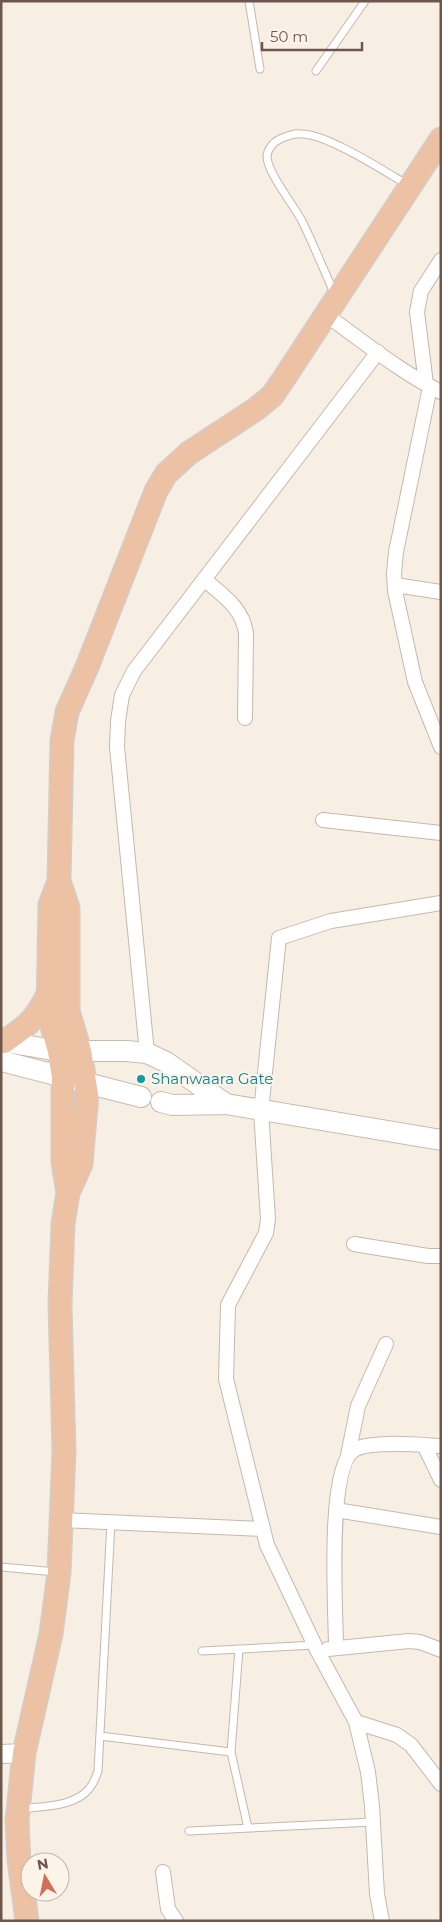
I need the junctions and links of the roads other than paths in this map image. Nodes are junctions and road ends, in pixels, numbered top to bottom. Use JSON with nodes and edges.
{"nodes":[{"id":1,"x":249,"y":1,"type":"edge"},
{"id":2,"x":365,"y":1,"type":"edge"},
{"id":3,"x":260,"y":69,"type":"dead end"},
{"id":4,"x":316,"y":71,"type":"dead end"},
{"id":5,"x":441,"y":139,"type":"edge"},
{"id":6,"x":410,"y":186,"type":"junction"},
{"id":7,"x":441,"y":260,"type":"edge"},
{"id":8,"x":331,"y":307,"type":"junction"},
{"id":9,"x":378,"y":352,"type":"junction"},
{"id":10,"x":432,"y":388,"type":"edge"},
{"id":11,"x":204,"y":580,"type":"junction"},
{"id":12,"x":395,"y":585,"type":"junction"},
{"id":13,"x":441,"y":592,"type":"edge"},
{"id":14,"x":245,"y":718,"type":"dead end"},
{"id":15,"x":441,"y":747,"type":"edge"},
{"id":16,"x":323,"y":820,"type":"dead end"},
{"id":17,"x":441,"y":833,"type":"edge"},
{"id":18,"x":59,"y":881,"type":"junction"},
{"id":19,"x":441,"y":903,"type":"edge"},
{"id":20,"x":49,"y":993,"type":"junction"},
{"id":21,"x":2,"y":1048,"type":"edge"},
{"id":22,"x":70,"y":1051,"type":"junction"},
{"id":23,"x":147,"y":1053,"type":"junction"},
{"id":24,"x":63,"y":1077,"type":"junction"},
{"id":25,"x":85,"y":1082,"type":"junction"},
{"id":26,"x":141,"y":1097,"type":"dead end"},
{"id":27,"x":161,"y":1102,"type":"dead end"},
{"id":28,"x":226,"y":1104,"type":"junction"},
{"id":29,"x":261,"y":1111,"type":"junction"},
{"id":30,"x":441,"y":1140,"type":"edge"},
{"id":31,"x":68,"y":1193,"type":"junction"},
{"id":32,"x":354,"y":1244,"type":"dead end"},
{"id":33,"x":441,"y":1256,"type":"edge"},
{"id":34,"x":386,"y":1344,"type":"dead end"},
{"id":35,"x":424,"y":1445,"type":"junction"},
{"id":36,"x":441,"y":1446,"type":"edge"},
{"id":37,"x":348,"y":1455,"type":"junction"},
{"id":38,"x":441,"y":1480,"type":"edge"},
{"id":39,"x":336,"y":1510,"type":"junction"},
{"id":40,"x":61,"y":1520,"type":"junction"},
{"id":41,"x":111,"y":1522,"type":"junction"},
{"id":42,"x":441,"y":1528,"type":"edge"},
{"id":43,"x":263,"y":1529,"type":"junction"},
{"id":44,"x":1,"y":1567,"type":"edge"},
{"id":45,"x":59,"y":1573,"type":"junction"},
{"id":46,"x":316,"y":1647,"type":"junction"},
{"id":47,"x":336,"y":1648,"type":"junction"},
{"id":48,"x":239,"y":1649,"type":"junction"},
{"id":49,"x":441,"y":1650,"type":"edge"},
{"id":50,"x":202,"y":1651,"type":"dead end"},
{"id":51,"x":356,"y":1722,"type":"junction"},
{"id":52,"x":100,"y":1736,"type":"junction"},
{"id":53,"x":232,"y":1752,"type":"junction"},
{"id":54,"x":24,"y":1753,"type":"junction"},
{"id":55,"x":1,"y":1754,"type":"edge"},
{"id":56,"x":441,"y":1784,"type":"edge"},
{"id":57,"x":18,"y":1809,"type":"junction"},
{"id":58,"x":373,"y":1822,"type":"junction"},
{"id":59,"x":248,"y":1828,"type":"junction"},
{"id":60,"x":189,"y":1831,"type":"dead end"},
{"id":61,"x":164,"y":1872,"type":"dead end"},
{"id":62,"x":27,"y":1921,"type":"edge"},
{"id":63,"x":176,"y":1921,"type":"edge"},
{"id":64,"x":382,"y":1921,"type":"edge"}],
"edges":[{"from":1,"to":3,"type":"lane"},
{"from":2,"to":4,"type":"lane"},
{"from":5,"to":6,"type":"highway"},
{"from":6,"to":8,"type":"highway"},
{"from":6,"to":8,"type":"lane"},
{"from":7,"to":10,"type":"street"},
{"from":8,"to":9,"type":"street"},
{"from":8,"to":18,"type":"highway"},
{"from":9,"to":10,"type":"street"},
{"from":9,"to":11,"type":"street"},
{"from":10,"to":12,"type":"street"},
{"from":11,"to":14,"type":"street"},
{"from":11,"to":23,"type":"street"},
{"from":12,"to":13,"type":"street"},
{"from":12,"to":15,"type":"street"},
{"from":16,"to":17,"type":"street"},
{"from":18,"to":20,"type":"highway"},
{"from":18,"to":22,"type":"highway"},
{"from":19,"to":29,"type":"street"},
{"from":20,"to":21,"type":"highway"},
{"from":20,"to":22,"type":"highway"},
{"from":21,"to":22,"type":"main road"},
{"from":21,"to":24,"type":"main road"},
{"from":22,"to":23,"type":"main road"},
{"from":22,"to":24,"type":"highway"},
{"from":22,"to":25,"type":"highway"},
{"from":23,"to":28,"type":"main road"},
{"from":24,"to":25,"type":"main road"},
{"from":24,"to":31,"type":"highway"},
{"from":25,"to":26,"type":"main road"},
{"from":25,"to":31,"type":"highway"},
{"from":27,"to":28,"type":"main road"},
{"from":28,"to":29,"type":"main road"},
{"from":29,"to":30,"type":"main road"},
{"from":29,"to":43,"type":"street"},
{"from":31,"to":40,"type":"highway"},
{"from":32,"to":33,"type":"street"},
{"from":34,"to":37,"type":"street"},
{"from":35,"to":36,"type":"street"},
{"from":35,"to":37,"type":"street"},
{"from":35,"to":38,"type":"street"},
{"from":37,"to":39,"type":"street"},
{"from":39,"to":42,"type":"street"},
{"from":39,"to":47,"type":"street"},
{"from":40,"to":41,"type":"street"},
{"from":40,"to":45,"type":"highway"},
{"from":41,"to":43,"type":"street"},
{"from":41,"to":52,"type":"lane"},
{"from":43,"to":46,"type":"street"},
{"from":44,"to":45,"type":"lane"},
{"from":45,"to":54,"type":"highway"},
{"from":46,"to":47,"type":"street"},
{"from":46,"to":48,"type":"lane"},
{"from":46,"to":51,"type":"street"},
{"from":47,"to":49,"type":"street"},
{"from":48,"to":50,"type":"lane"},
{"from":48,"to":53,"type":"lane"},
{"from":51,"to":56,"type":"street"},
{"from":51,"to":58,"type":"street"},
{"from":52,"to":53,"type":"lane"},
{"from":52,"to":57,"type":"lane"},
{"from":53,"to":59,"type":"lane"},
{"from":54,"to":55,"type":"street"},
{"from":54,"to":57,"type":"highway"},
{"from":57,"to":62,"type":"highway"},
{"from":58,"to":59,"type":"lane"},
{"from":58,"to":64,"type":"street"},
{"from":59,"to":60,"type":"lane"},
{"from":61,"to":63,"type":"street"}]}
